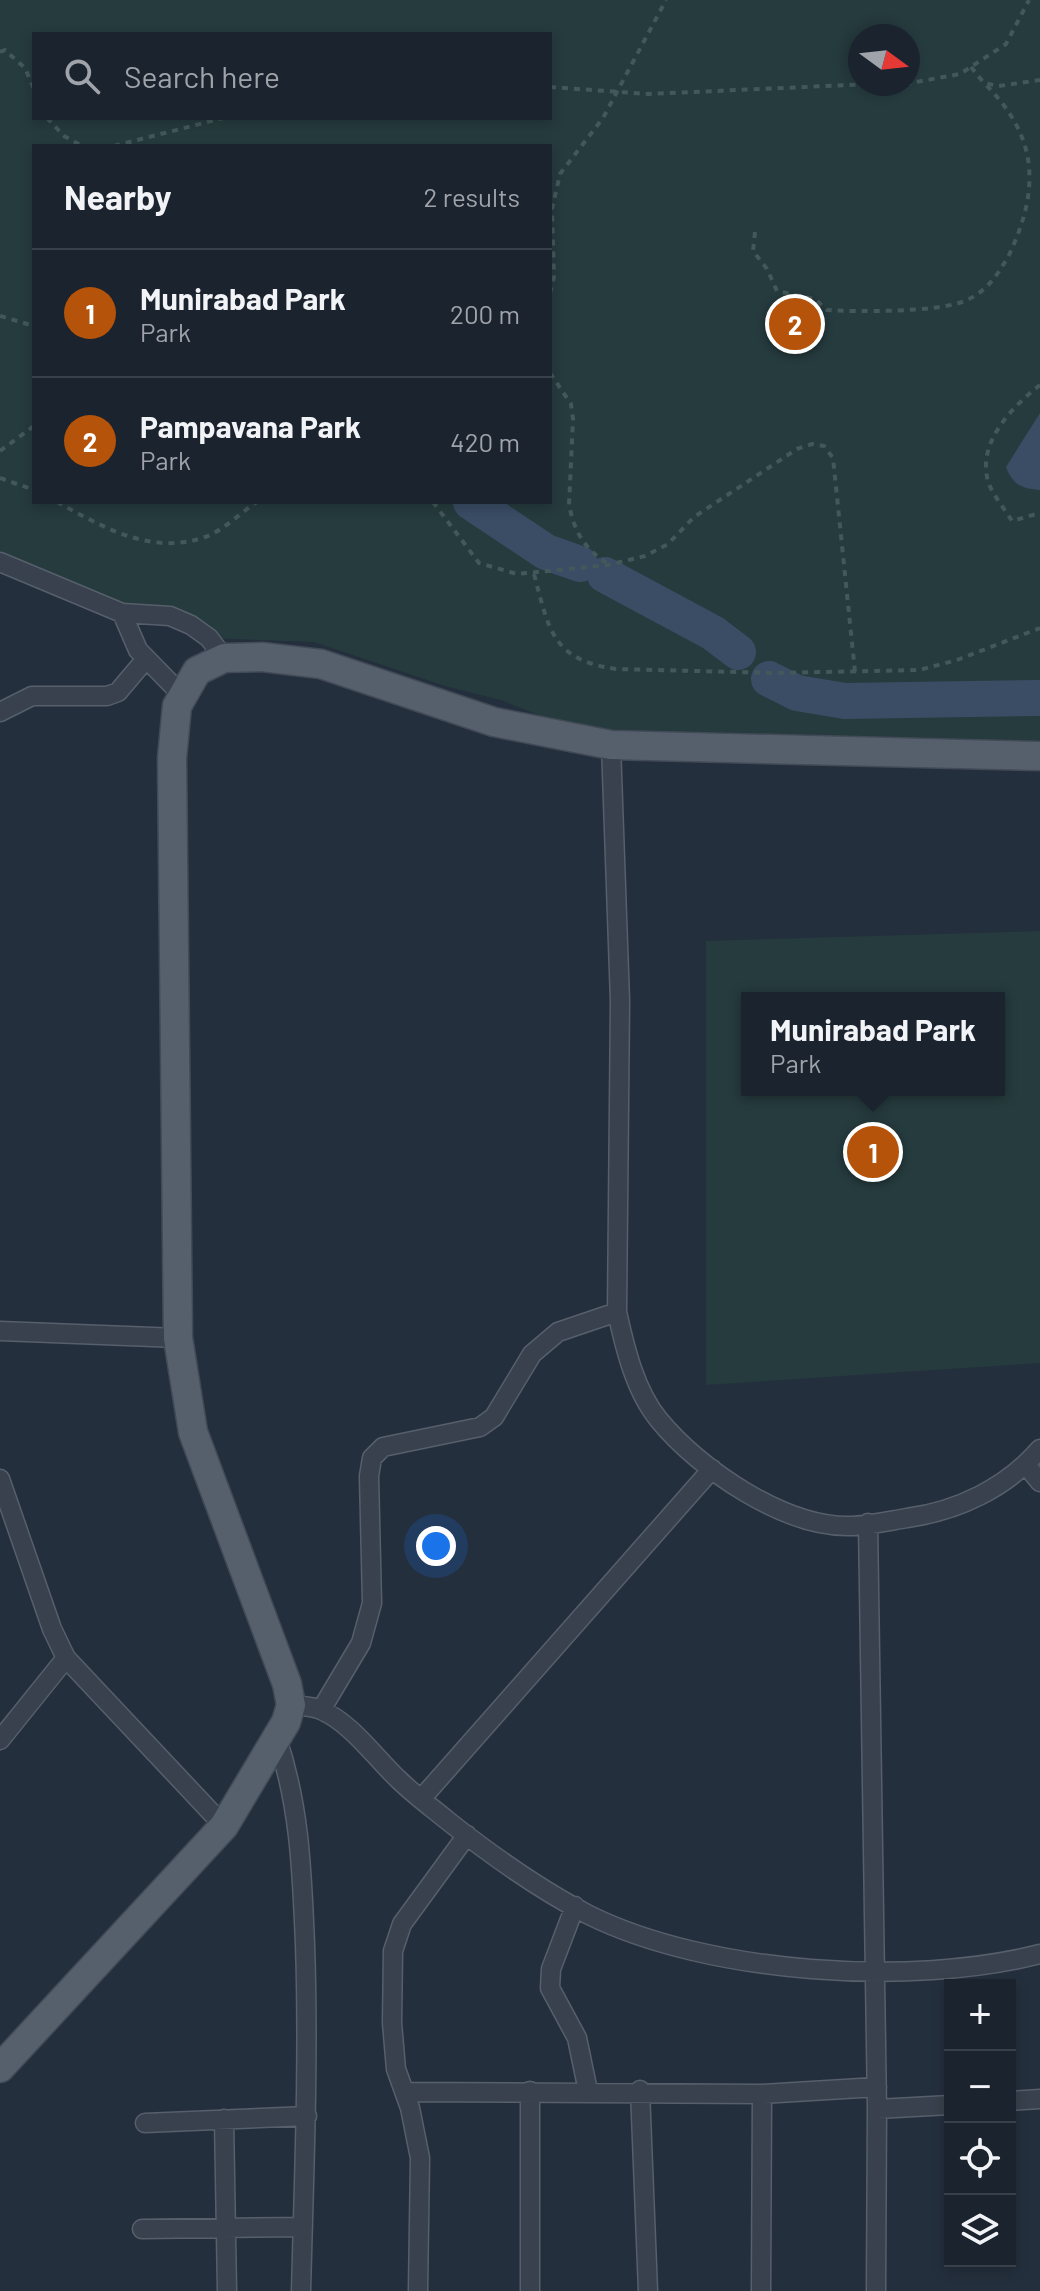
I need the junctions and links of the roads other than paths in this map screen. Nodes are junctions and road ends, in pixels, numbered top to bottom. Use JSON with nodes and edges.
{"nodes":[{"id":1,"x":0,"y":562,"type":"edge"},
{"id":2,"x":122,"y":613,"type":"junction"},
{"id":3,"x":224,"y":658,"type":"junction"},
{"id":4,"x":145,"y":660,"type":"junction"},
{"id":5,"x":181,"y":694,"type":"junction"},
{"id":6,"x":0,"y":712,"type":"edge"},
{"id":7,"x":611,"y":745,"type":"junction"},
{"id":8,"x":1040,"y":756,"type":"edge"},
{"id":9,"x":617,"y":1312,"type":"junction"},
{"id":10,"x":0,"y":1331,"type":"edge"},
{"id":11,"x":178,"y":1338,"type":"junction"},
{"id":12,"x":1040,"y":1449,"type":"edge"},
{"id":13,"x":1026,"y":1465,"type":"junction"},
{"id":14,"x":712,"y":1469,"type":"junction"},
{"id":15,"x":0,"y":1479,"type":"edge"},
{"id":16,"x":1040,"y":1482,"type":"edge"},
{"id":17,"x":868,"y":1523,"type":"junction"},
{"id":18,"x":66,"y":1658,"type":"junction"},
{"id":19,"x":291,"y":1705,"type":"junction"},
{"id":20,"x":321,"y":1710,"type":"junction"},
{"id":21,"x":277,"y":1739,"type":"junction"},
{"id":22,"x":0,"y":1740,"type":"edge"},
{"id":23,"x":421,"y":1799,"type":"junction"},
{"id":24,"x":224,"y":1826,"type":"junction"},
{"id":25,"x":467,"y":1835,"type":"junction"},
{"id":26,"x":575,"y":1906,"type":"junction"},
{"id":27,"x":1040,"y":1954,"type":"edge"},
{"id":28,"x":873,"y":1971,"type":"junction"},
{"id":29,"x":0,"y":2068,"type":"edge"},
{"id":30,"x":877,"y":2087,"type":"junction"},
{"id":31,"x":640,"y":2090,"type":"junction"},
{"id":32,"x":530,"y":2091,"type":"junction"},
{"id":33,"x":588,"y":2091,"type":"junction"},
{"id":34,"x":405,"y":2092,"type":"junction"},
{"id":35,"x":762,"y":2094,"type":"junction"},
{"id":36,"x":1040,"y":2099,"type":"edge"},
{"id":37,"x":1016,"y":2101,"type":"edge"},
{"id":38,"x":944,"y":2105,"type":"edge"},
{"id":39,"x":877,"y":2109,"type":"junction"},
{"id":40,"x":307,"y":2116,"type":"junction"},
{"id":41,"x":224,"y":2119,"type":"junction"},
{"id":42,"x":145,"y":2123,"type":"dead end"},
{"id":43,"x":303,"y":2227,"type":"junction"},
{"id":44,"x":226,"y":2228,"type":"junction"},
{"id":45,"x":142,"y":2229,"type":"dead end"},
{"id":46,"x":227,"y":2291,"type":"edge"},
{"id":47,"x":301,"y":2291,"type":"edge"},
{"id":48,"x":418,"y":2291,"type":"edge"},
{"id":49,"x":530,"y":2291,"type":"edge"},
{"id":50,"x":648,"y":2291,"type":"edge"},
{"id":51,"x":761,"y":2291,"type":"edge"},
{"id":52,"x":876,"y":2291,"type":"edge"}],
"edges":[{"from":1,"to":2,"type":"street"},
{"from":2,"to":3,"type":"street"},
{"from":2,"to":4,"type":"street"},
{"from":3,"to":5,"type":"main road"},
{"from":3,"to":7,"type":"main road"},
{"from":4,"to":5,"type":"street"},
{"from":4,"to":6,"type":"street"},
{"from":5,"to":11,"type":"main road"},
{"from":7,"to":8,"type":"main road"},
{"from":7,"to":9,"type":"street"},
{"from":9,"to":14,"type":"street"},
{"from":9,"to":20,"type":"street"},
{"from":10,"to":11,"type":"street"},
{"from":11,"to":19,"type":"main road"},
{"from":12,"to":13,"type":"street"},
{"from":13,"to":16,"type":"street"},
{"from":13,"to":17,"type":"street"},
{"from":14,"to":17,"type":"street"},
{"from":14,"to":23,"type":"street"},
{"from":15,"to":18,"type":"street"},
{"from":17,"to":28,"type":"street"},
{"from":18,"to":22,"type":"street"},
{"from":18,"to":24,"type":"street"},
{"from":19,"to":20,"type":"street"},
{"from":19,"to":21,"type":"main road"},
{"from":20,"to":23,"type":"street"},
{"from":21,"to":24,"type":"main road"},
{"from":21,"to":40,"type":"street"},
{"from":23,"to":25,"type":"street"},
{"from":24,"to":29,"type":"main road"},
{"from":25,"to":26,"type":"street"},
{"from":25,"to":34,"type":"street"},
{"from":26,"to":28,"type":"street"},
{"from":26,"to":33,"type":"street"},
{"from":27,"to":28,"type":"street"},
{"from":28,"to":30,"type":"street"},
{"from":30,"to":35,"type":"street"},
{"from":30,"to":39,"type":"street"},
{"from":31,"to":33,"type":"street"},
{"from":31,"to":35,"type":"street"},
{"from":31,"to":50,"type":"street"},
{"from":32,"to":33,"type":"street"},
{"from":32,"to":34,"type":"street"},
{"from":32,"to":49,"type":"street"},
{"from":34,"to":48,"type":"street"},
{"from":35,"to":51,"type":"street"},
{"from":36,"to":37,"type":"street"},
{"from":38,"to":39,"type":"street"},
{"from":39,"to":52,"type":"street"},
{"from":40,"to":41,"type":"street"},
{"from":40,"to":43,"type":"street"},
{"from":41,"to":42,"type":"street"},
{"from":41,"to":44,"type":"street"},
{"from":43,"to":44,"type":"street"},
{"from":43,"to":47,"type":"street"},
{"from":44,"to":45,"type":"street"},
{"from":44,"to":46,"type":"street"}]}
